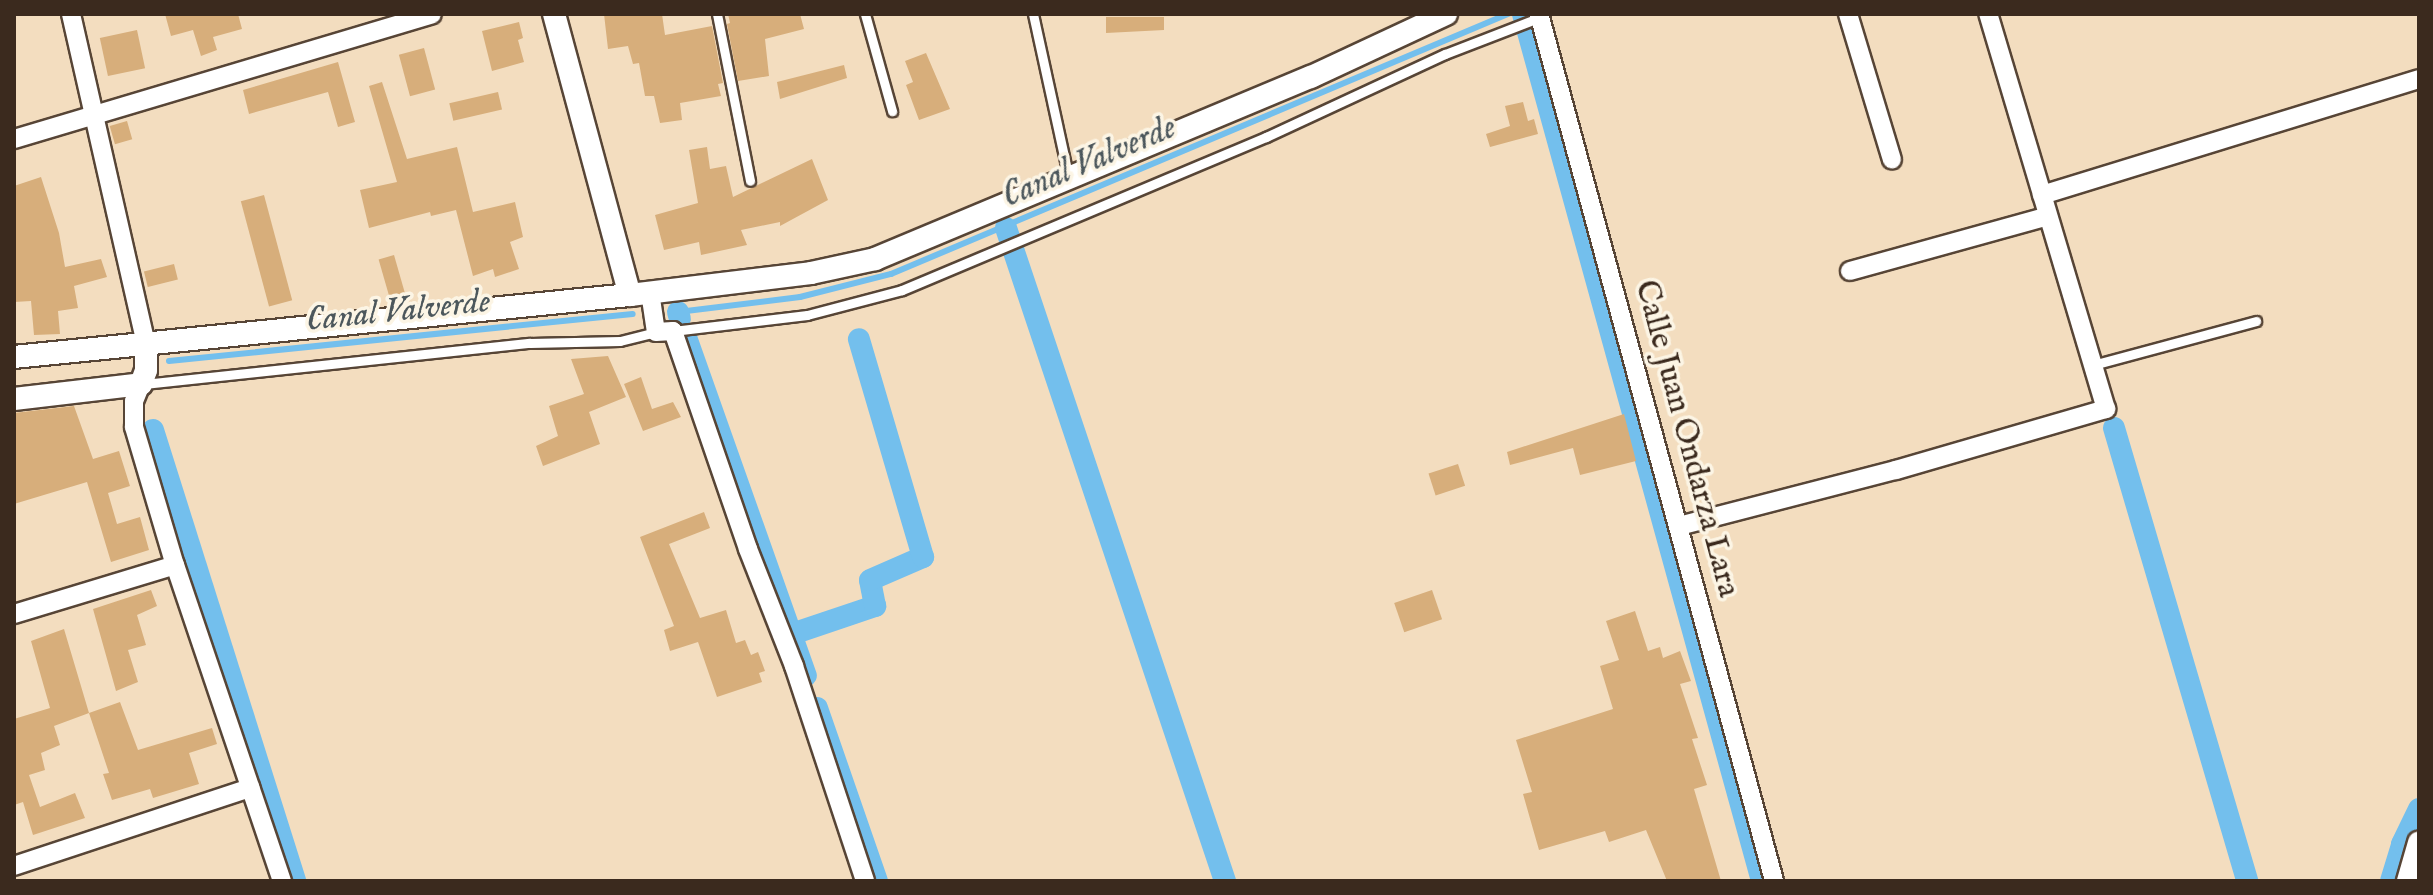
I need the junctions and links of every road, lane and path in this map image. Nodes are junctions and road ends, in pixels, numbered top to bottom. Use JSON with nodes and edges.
{"nodes":[{"id":1,"x":71,"y":14,"type":"edge"},
{"id":2,"x":432,"y":14,"type":"edge"},
{"id":3,"x":554,"y":14,"type":"edge"},
{"id":4,"x":717,"y":14,"type":"edge"},
{"id":5,"x":865,"y":14,"type":"edge"},
{"id":6,"x":1033,"y":14,"type":"edge"},
{"id":7,"x":1446,"y":14,"type":"edge"},
{"id":8,"x":1848,"y":14,"type":"edge"},
{"id":9,"x":1988,"y":14,"type":"edge"},
{"id":10,"x":1542,"y":15,"type":"edge"},
{"id":11,"x":2419,"y":79,"type":"edge"},
{"id":12,"x":892,"y":111,"type":"dead end"},
{"id":13,"x":93,"y":114,"type":"junction"},
{"id":14,"x":14,"y":139,"type":"edge"},
{"id":15,"x":1892,"y":160,"type":"dead end"},
{"id":16,"x":1069,"y":179,"type":"junction"},
{"id":17,"x":750,"y":181,"type":"dead end"},
{"id":18,"x":2042,"y":195,"type":"junction"},
{"id":19,"x":2048,"y":216,"type":"junction"},
{"id":20,"x":1850,"y":271,"type":"dead end"},
{"id":21,"x":640,"y":293,"type":"junction"},
{"id":22,"x":2256,"y":321,"type":"dead end"},
{"id":23,"x":664,"y":331,"type":"junction"},
{"id":24,"x":146,"y":343,"type":"junction"},
{"id":25,"x":14,"y":357,"type":"edge"},
{"id":26,"x":2093,"y":365,"type":"junction"},
{"id":27,"x":141,"y":384,"type":"junction"},
{"id":28,"x":14,"y":399,"type":"edge"},
{"id":29,"x":1679,"y":526,"type":"junction"},
{"id":30,"x":175,"y":565,"type":"junction"},
{"id":31,"x":14,"y":614,"type":"edge"},
{"id":32,"x":250,"y":788,"type":"junction"},
{"id":33,"x":2419,"y":843,"type":"edge"},
{"id":34,"x":14,"y":866,"type":"edge"},
{"id":35,"x":282,"y":881,"type":"edge"},
{"id":36,"x":865,"y":881,"type":"edge"},
{"id":37,"x":1774,"y":881,"type":"edge"},
{"id":38,"x":2408,"y":881,"type":"edge"}],
"edges":[{"from":1,"to":13,"type":"street"},
{"from":2,"to":13,"type":"street"},
{"from":3,"to":21,"type":"street"},
{"from":4,"to":17,"type":"lane"},
{"from":5,"to":12,"type":"lane"},
{"from":6,"to":16,"type":"lane"},
{"from":7,"to":16,"type":"street"},
{"from":8,"to":15,"type":"street"},
{"from":9,"to":18,"type":"street"},
{"from":10,"to":23,"type":"lane"},
{"from":10,"to":29,"type":"street","name":"Calle Juan Ondarza Lara"},
{"from":11,"to":18,"type":"street"},
{"from":13,"to":14,"type":"street"},
{"from":13,"to":24,"type":"street"},
{"from":16,"to":21,"type":"street"},
{"from":18,"to":19,"type":"street"},
{"from":19,"to":20,"type":"street"},
{"from":19,"to":26,"type":"street"},
{"from":21,"to":23,"type":"street"},
{"from":21,"to":24,"type":"street"},
{"from":22,"to":26,"type":"lane"},
{"from":23,"to":27,"type":"lane"},
{"from":23,"to":36,"type":"street"},
{"from":24,"to":25,"type":"street"},
{"from":24,"to":27,"type":"street"},
{"from":26,"to":29,"type":"street"},
{"from":27,"to":28,"type":"street"},
{"from":27,"to":30,"type":"street"},
{"from":29,"to":37,"type":"street","name":"Calle Juan Ondarza Lara"},
{"from":30,"to":31,"type":"street"},
{"from":30,"to":32,"type":"street"},
{"from":32,"to":34,"type":"street"},
{"from":32,"to":35,"type":"street"},
{"from":33,"to":38,"type":"street"}]}
